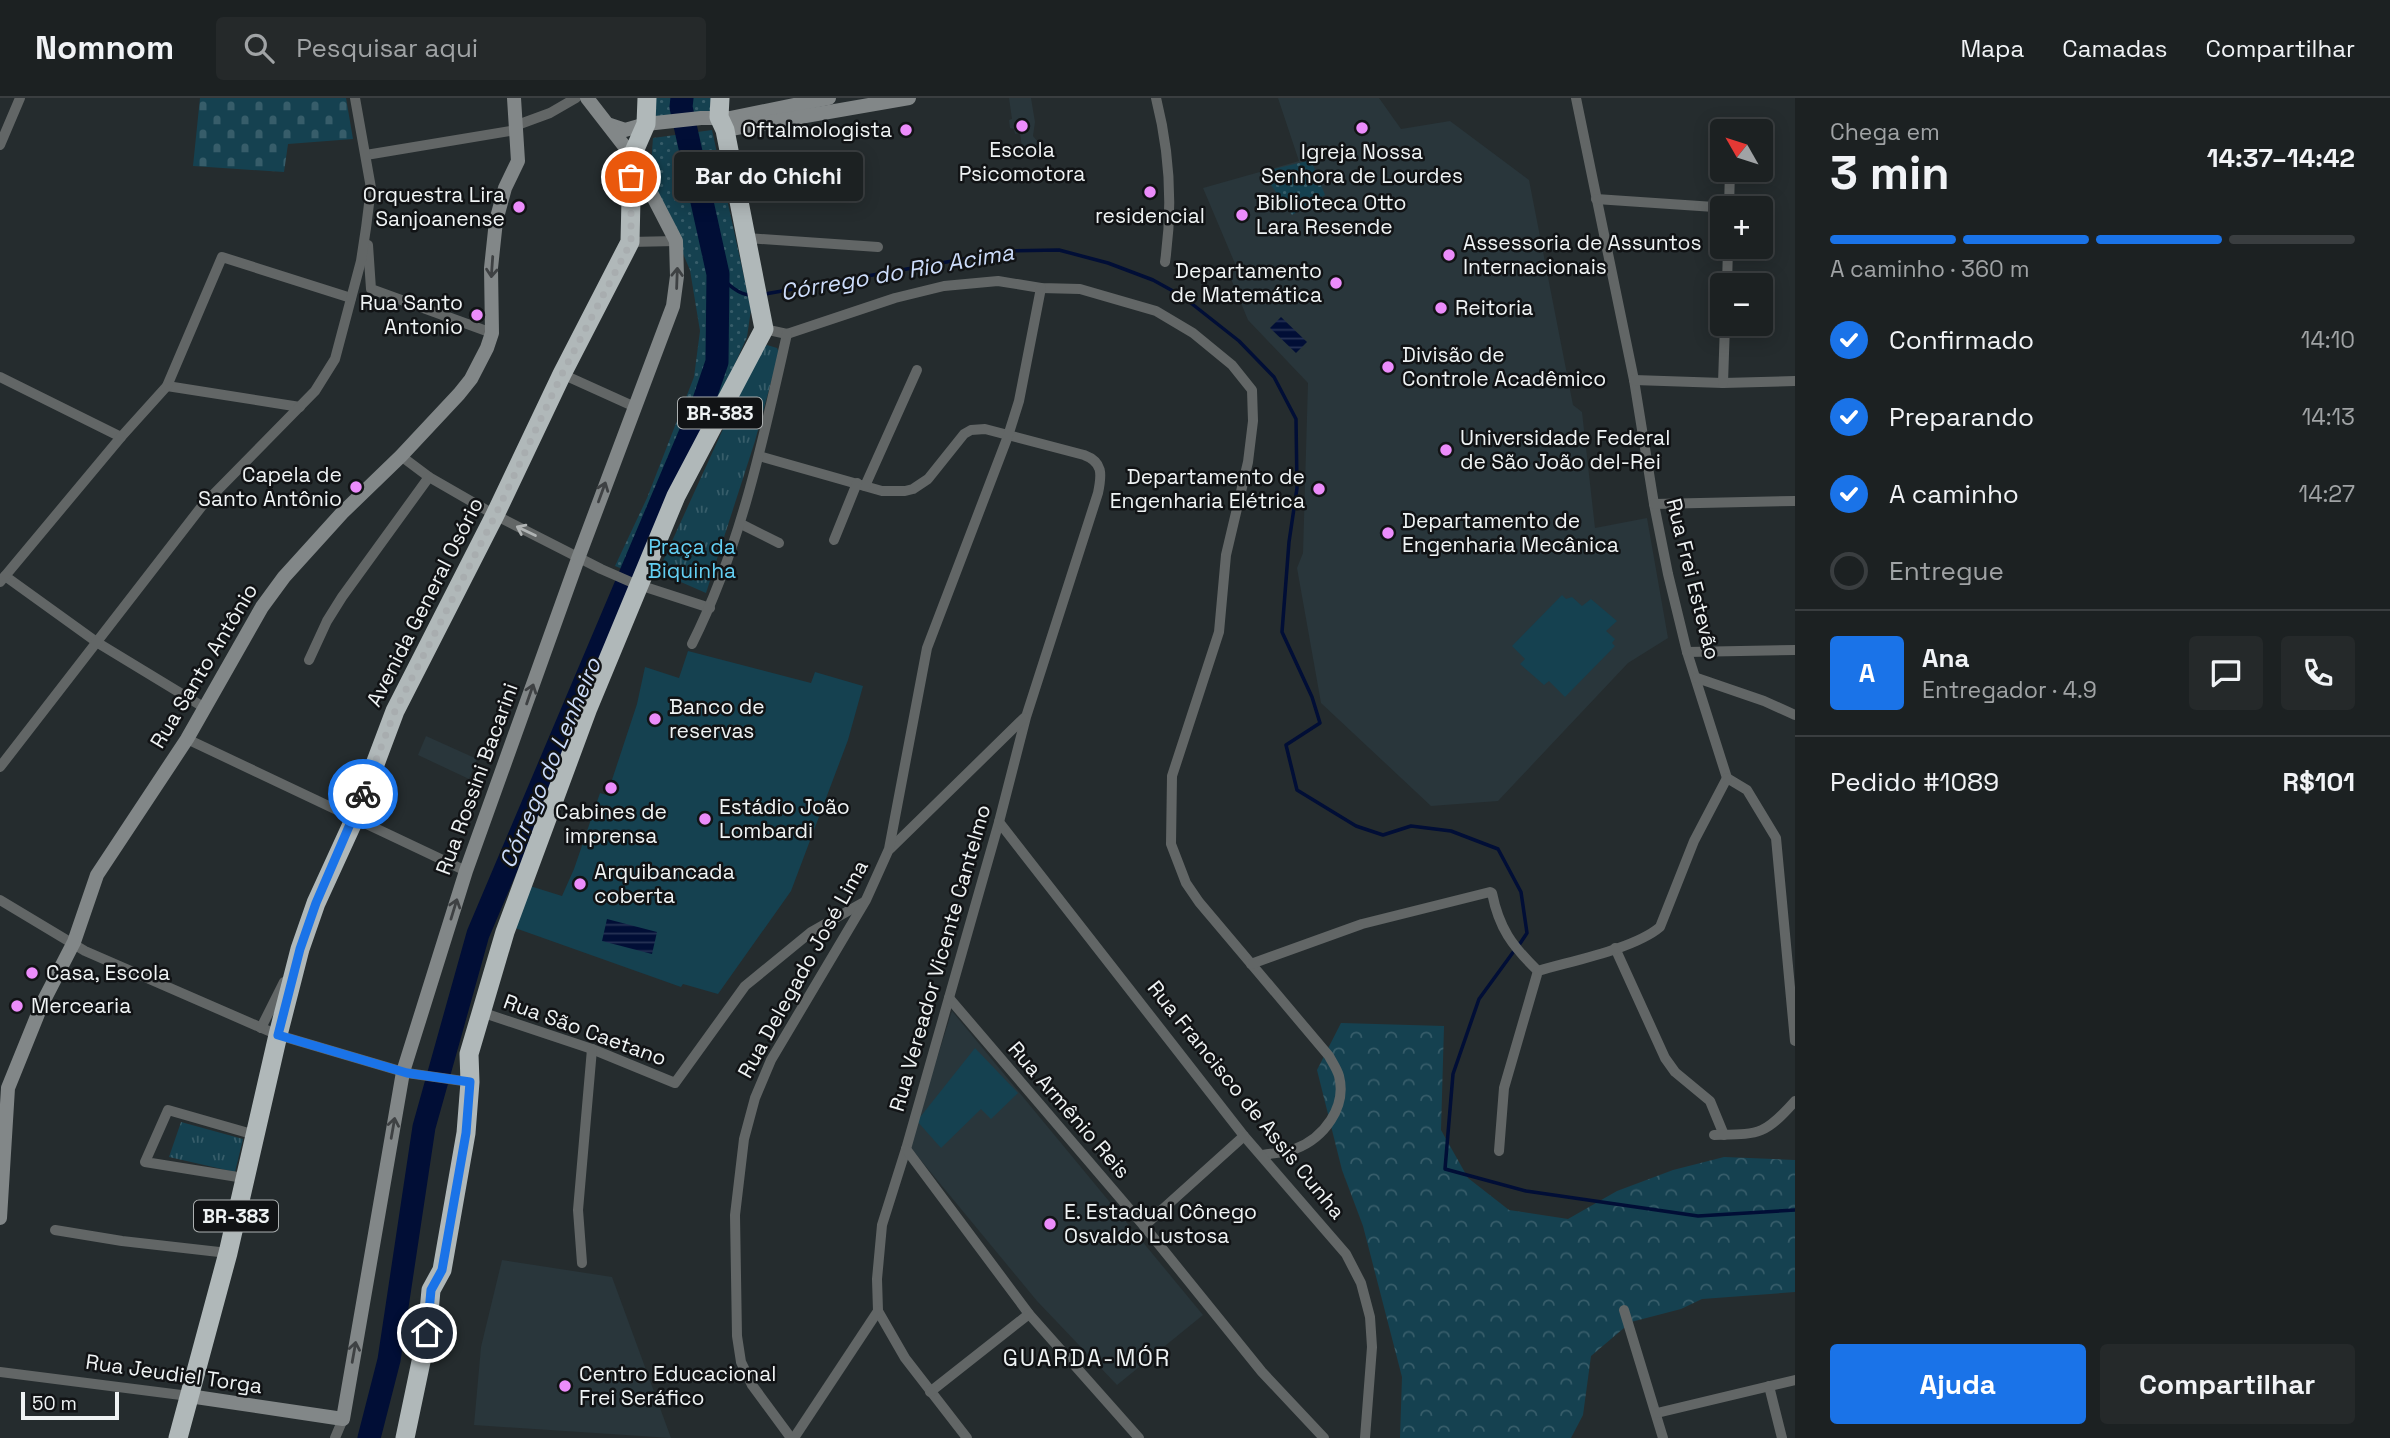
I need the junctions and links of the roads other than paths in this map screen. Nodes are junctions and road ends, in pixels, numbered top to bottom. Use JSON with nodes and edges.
{"nodes":[{"id":1,"x":20,"y":98,"type":"edge"},
{"id":2,"x":355,"y":98,"type":"edge"},
{"id":3,"x":514,"y":98,"type":"edge"},
{"id":4,"x":576,"y":98,"type":"edge"},
{"id":5,"x":587,"y":98,"type":"edge"},
{"id":6,"x":647,"y":98,"type":"edge"},
{"id":7,"x":829,"y":98,"type":"edge"},
{"id":8,"x":908,"y":98,"type":"edge"},
{"id":9,"x":1156,"y":98,"type":"edge"},
{"id":10,"x":1576,"y":98,"type":"edge"},
{"id":11,"x":716,"y":116,"type":"edge"},
{"id":12,"x":646,"y":124,"type":"junction"},
{"id":13,"x":610,"y":125,"type":"junction"},
{"id":14,"x":516,"y":130,"type":"junction"},
{"id":15,"x":0,"y":145,"type":"edge"},
{"id":16,"x":366,"y":155,"type":"junction"},
{"id":17,"x":632,"y":156,"type":"junction"},
{"id":18,"x":1597,"y":199,"type":"junction"},
{"id":19,"x":1710,"y":207,"type":"edge"},
{"id":20,"x":366,"y":228,"type":"junction"},
{"id":21,"x":747,"y":238,"type":"junction"},
{"id":22,"x":676,"y":241,"type":"junction"},
{"id":23,"x":631,"y":242,"type":"junction"},
{"id":24,"x":878,"y":247,"type":"dead end"},
{"id":25,"x":1164,"y":262,"type":"dead end"},
{"id":26,"x":1041,"y":288,"type":"junction"},
{"id":27,"x":351,"y":298,"type":"junction"},
{"id":28,"x":763,"y":321,"type":"junction"},
{"id":29,"x":492,"y":333,"type":"junction"},
{"id":30,"x":787,"y":334,"type":"junction"},
{"id":31,"x":1725,"y":336,"type":"edge"},
{"id":32,"x":917,"y":370,"type":"dead end"},
{"id":33,"x":562,"y":374,"type":"junction"},
{"id":34,"x":0,"y":377,"type":"edge"},
{"id":35,"x":1634,"y":380,"type":"junction"},
{"id":36,"x":1795,"y":381,"type":"edge"},
{"id":37,"x":1723,"y":383,"type":"junction"},
{"id":38,"x":167,"y":386,"type":"junction"},
{"id":39,"x":300,"y":407,"type":"junction"},
{"id":40,"x":635,"y":407,"type":"junction"},
{"id":41,"x":1008,"y":436,"type":"junction"},
{"id":42,"x":121,"y":437,"type":"junction"},
{"id":43,"x":401,"y":456,"type":"junction"},
{"id":44,"x":759,"y":456,"type":"junction"},
{"id":45,"x":429,"y":477,"type":"junction"},
{"id":46,"x":861,"y":485,"type":"junction"},
{"id":47,"x":1795,"y":501,"type":"edge"},
{"id":48,"x":1654,"y":504,"type":"junction"},
{"id":49,"x":495,"y":516,"type":"junction"},
{"id":50,"x":741,"y":524,"type":"junction"},
{"id":51,"x":834,"y":540,"type":"dead end"},
{"id":52,"x":779,"y":543,"type":"dead end"},
{"id":53,"x":579,"y":556,"type":"junction"},
{"id":54,"x":2,"y":579,"type":"edge"},
{"id":55,"x":636,"y":584,"type":"junction"},
{"id":56,"x":710,"y":608,"type":"junction"},
{"id":57,"x":98,"y":643,"type":"junction"},
{"id":58,"x":692,"y":644,"type":"dead end"},
{"id":59,"x":1795,"y":650,"type":"edge"},
{"id":60,"x":1687,"y":652,"type":"junction"},
{"id":61,"x":309,"y":660,"type":"dead end"},
{"id":62,"x":1697,"y":678,"type":"junction"},
{"id":63,"x":205,"y":708,"type":"junction"},
{"id":64,"x":1795,"y":715,"type":"edge"},
{"id":65,"x":1026,"y":716,"type":"junction"},
{"id":66,"x":187,"y":739,"type":"junction"},
{"id":67,"x":0,"y":768,"type":"edge"},
{"id":68,"x":1727,"y":778,"type":"junction"},
{"id":69,"x":354,"y":820,"type":"junction"},
{"id":70,"x":999,"y":822,"type":"junction"},
{"id":71,"x":889,"y":849,"type":"junction"},
{"id":72,"x":466,"y":871,"type":"junction"},
{"id":73,"x":2,"y":900,"type":"edge"},
{"id":74,"x":866,"y":900,"type":"junction"},
{"id":75,"x":74,"y":943,"type":"junction"},
{"id":76,"x":1615,"y":948,"type":"junction"},
{"id":77,"x":1251,"y":964,"type":"junction"},
{"id":78,"x":1538,"y":971,"type":"junction"},
{"id":79,"x":948,"y":999,"type":"junction"},
{"id":80,"x":481,"y":1012,"type":"junction"},
{"id":81,"x":269,"y":1032,"type":"junction"},
{"id":82,"x":1795,"y":1041,"type":"edge"},
{"id":83,"x":592,"y":1049,"type":"junction"},
{"id":84,"x":405,"y":1072,"type":"junction"},
{"id":85,"x":461,"y":1081,"type":"junction"},
{"id":86,"x":1795,"y":1101,"type":"edge"},
{"id":87,"x":255,"y":1135,"type":"junction"},
{"id":88,"x":1244,"y":1136,"type":"junction"},
{"id":89,"x":906,"y":1149,"type":"junction"},
{"id":90,"x":1499,"y":1151,"type":"dead end"},
{"id":91,"x":1263,"y":1155,"type":"junction"},
{"id":92,"x":244,"y":1178,"type":"junction"},
{"id":93,"x":0,"y":1218,"type":"edge"},
{"id":94,"x":1144,"y":1226,"type":"junction"},
{"id":95,"x":55,"y":1230,"type":"dead end"},
{"id":96,"x":228,"y":1253,"type":"junction"},
{"id":97,"x":582,"y":1263,"type":"dead end"},
{"id":98,"x":1624,"y":1310,"type":"dead end"},
{"id":99,"x":878,"y":1311,"type":"junction"},
{"id":100,"x":1029,"y":1314,"type":"junction"},
{"id":101,"x":0,"y":1372,"type":"edge"},
{"id":102,"x":1795,"y":1380,"type":"edge"},
{"id":103,"x":1769,"y":1386,"type":"junction"},
{"id":104,"x":930,"y":1392,"type":"junction"},
{"id":105,"x":189,"y":1396,"type":"junction"},
{"id":106,"x":1657,"y":1413,"type":"junction"},
{"id":107,"x":342,"y":1419,"type":"junction"},
{"id":108,"x":178,"y":1438,"type":"edge"},
{"id":109,"x":335,"y":1438,"type":"edge"},
{"id":110,"x":405,"y":1438,"type":"edge"},
{"id":111,"x":792,"y":1438,"type":"edge"},
{"id":112,"x":967,"y":1438,"type":"edge"},
{"id":113,"x":1139,"y":1438,"type":"edge"},
{"id":114,"x":1324,"y":1438,"type":"edge"},
{"id":115,"x":1365,"y":1438,"type":"edge"},
{"id":116,"x":1663,"y":1438,"type":"edge"},
{"id":117,"x":1782,"y":1438,"type":"edge"}],
"edges":[{"from":1,"to":15,"type":"street"},
{"from":2,"to":16,"type":"street"},
{"from":3,"to":14,"type":"main road","name":"Rua Santo Antônio"},
{"from":4,"to":14,"type":"street"},
{"from":5,"to":13,"type":"main road","name":"Rua Rossini Bacarini"},
{"from":6,"to":12,"type":"highway","number":"BR-383"},
{"from":7,"to":11,"type":"main road"},
{"from":8,"to":11,"type":"main road"},
{"from":9,"to":25,"type":"street"},
{"from":10,"to":18,"type":"street","name":"Rua Frei Estevão"},
{"from":11,"to":12,"type":"main road"},
{"from":11,"to":21,"type":"highway"},
{"from":12,"to":13,"type":"main road"},
{"from":12,"to":17,"type":"highway","name":"Avenida General Osório","number":"BR-383"},
{"from":13,"to":17,"type":"main road","name":"Rua Rossini Bacarini"},
{"from":14,"to":16,"type":"street"},
{"from":14,"to":29,"type":"main road","name":"Rua Santo Antônio","one_way":true},
{"from":16,"to":20,"type":"street"},
{"from":17,"to":22,"type":"main road","name":"Rua Rossini Bacarini"},
{"from":17,"to":23,"type":"highway","name":"Avenida General Osório","number":"BR-383"},
{"from":18,"to":19,"type":"street"},
{"from":18,"to":35,"type":"street","name":"Rua Frei Estevão"},
{"from":20,"to":27,"type":"street"},
{"from":20,"to":29,"type":"street"},
{"from":21,"to":24,"type":"street"},
{"from":21,"to":28,"type":"highway"},
{"from":22,"to":23,"type":"street"},
{"from":40,"to":22,"type":"main road","name":"Rua Rossini Bacarini","one_way":true},
{"from":23,"to":33,"type":"highway","name":"Avenida General Osório","number":"BR-383"},
{"from":26,"to":30,"type":"street"},
{"from":26,"to":41,"type":"street","name":"Rua Delegado José Lima"},
{"from":26,"to":77,"type":"street"},
{"from":27,"to":38,"type":"street"},
{"from":27,"to":39,"type":"street"},
{"from":28,"to":30,"type":"street"},
{"from":28,"to":55,"type":"highway","number":"BR-383"},
{"from":29,"to":43,"type":"main road","name":"Rua Santo Antônio"},
{"from":30,"to":44,"type":"street"},
{"from":31,"to":37,"type":"street"},
{"from":32,"to":46,"type":"street"},
{"from":33,"to":40,"type":"street"},
{"from":33,"to":49,"type":"highway","name":"Avenida General Osório","number":"BR-383"},
{"from":34,"to":42,"type":"street"},
{"from":35,"to":37,"type":"street"},
{"from":35,"to":48,"type":"street","name":"Rua Frei Estevão"},
{"from":36,"to":37,"type":"street"},
{"from":38,"to":39,"type":"street"},
{"from":38,"to":42,"type":"street"},
{"from":39,"to":57,"type":"street"},
{"from":53,"to":40,"type":"main road","name":"Rua Rossini Bacarini","one_way":true},
{"from":41,"to":46,"type":"street"},
{"from":41,"to":65,"type":"street","name":"Rua Vereador Vicente Cantelmo"},
{"from":41,"to":71,"type":"street","name":"Rua Delegado José Lima"},
{"from":42,"to":54,"type":"street"},
{"from":43,"to":45,"type":"street"},
{"from":43,"to":63,"type":"main road","name":"Rua Santo Antônio"},
{"from":44,"to":46,"type":"street"},
{"from":44,"to":50,"type":"street"},
{"from":45,"to":49,"type":"street"},
{"from":45,"to":61,"type":"street"},
{"from":46,"to":51,"type":"street"},
{"from":47,"to":48,"type":"street"},
{"from":48,"to":60,"type":"street","name":"Rua Frei Estevão"},
{"from":53,"to":49,"type":"street","one_way":true},
{"from":49,"to":69,"type":"highway","name":"Avenida General Osório","number":"BR-383"},
{"from":50,"to":52,"type":"street"},
{"from":50,"to":56,"type":"street"},
{"from":53,"to":55,"type":"street"},
{"from":72,"to":53,"type":"main road","name":"Rua Rossini Bacarini","one_way":true},
{"from":54,"to":57,"type":"street"},
{"from":55,"to":56,"type":"street"},
{"from":55,"to":80,"type":"highway","number":"BR-383"},
{"from":56,"to":58,"type":"street"},
{"from":57,"to":63,"type":"street"},
{"from":57,"to":67,"type":"street"},
{"from":59,"to":60,"type":"street"},
{"from":60,"to":62,"type":"street","name":"Rua Frei Estevão"},
{"from":62,"to":64,"type":"street"},
{"from":62,"to":68,"type":"street","name":"Rua Frei Estevão"},
{"from":63,"to":66,"type":"main road","name":"Rua Santo Antônio"},
{"from":65,"to":70,"type":"street","name":"Rua Vereador Vicente Cantelmo"},
{"from":65,"to":71,"type":"street"},
{"from":66,"to":69,"type":"street"},
{"from":66,"to":75,"type":"main road","name":"Rua Santo Antônio"},
{"from":68,"to":76,"type":"street"},
{"from":68,"to":82,"type":"street"},
{"from":69,"to":72,"type":"street"},
{"from":69,"to":81,"type":"highway","name":"Avenida General Osório","number":"BR-383"},
{"from":70,"to":79,"type":"street","name":"Rua Vereador Vicente Cantelmo"},
{"from":70,"to":88,"type":"street","name":"Rua Francisco de Assis Cunha"},
{"from":71,"to":74,"type":"street","name":"Rua Delegado José Lima"},
{"from":84,"to":72,"type":"main road","name":"Rua Rossini Bacarini","one_way":true},
{"from":73,"to":75,"type":"street"},
{"from":74,"to":83,"type":"street","name":"Rua São Caetano"},
{"from":74,"to":111,"type":"street","name":"Rua Delegado José Lima"},
{"from":75,"to":81,"type":"street"},
{"from":75,"to":93,"type":"main road","name":"Rua Santo Antônio"},
{"from":76,"to":78,"type":"street"},
{"from":76,"to":86,"type":"street"},
{"from":77,"to":78,"type":"street"},
{"from":77,"to":91,"type":"street"},
{"from":78,"to":90,"type":"street"},
{"from":79,"to":89,"type":"street","name":"Rua Vereador Vicente Cantelmo"},
{"from":79,"to":94,"type":"street","name":"Rua Armênio Reis"},
{"from":80,"to":83,"type":"street","name":"Rua São Caetano"},
{"from":80,"to":85,"type":"highway","number":"BR-383"},
{"from":81,"to":84,"type":"street"},
{"from":81,"to":87,"type":"highway","name":"Avenida General Osório","number":"BR-383"},
{"from":83,"to":97,"type":"street"},
{"from":84,"to":85,"type":"street"},
{"from":107,"to":84,"type":"main road","name":"Rua Rossini Bacarini","one_way":true},
{"from":85,"to":110,"type":"highway","number":"BR-383"},
{"from":87,"to":92,"type":"highway","name":"Avenida General Osório","number":"BR-383"},
{"from":87,"to":92,"type":"street"},
{"from":88,"to":91,"type":"street","name":"Rua Francisco de Assis Cunha"},
{"from":88,"to":94,"type":"street"},
{"from":89,"to":99,"type":"street","name":"Rua Vereador Vicente Cantelmo"},
{"from":89,"to":100,"type":"street"},
{"from":91,"to":115,"type":"street","name":"Rua Francisco de Assis Cunha"},
{"from":92,"to":96,"type":"highway","name":"Avenida General Osório","number":"BR-383"},
{"from":94,"to":114,"type":"street","name":"Rua Armênio Reis"},
{"from":95,"to":96,"type":"street"},
{"from":96,"to":105,"type":"highway","name":"Avenida General Osório","number":"BR-383"},
{"from":98,"to":106,"type":"street"},
{"from":99,"to":104,"type":"street","name":"Rua Vereador Vicente Cantelmo"},
{"from":99,"to":111,"type":"street"},
{"from":100,"to":104,"type":"street"},
{"from":100,"to":113,"type":"street"},
{"from":101,"to":105,"type":"street","name":"Rua Jeudiel Torga"},
{"from":102,"to":103,"type":"street"},
{"from":103,"to":106,"type":"street"},
{"from":103,"to":117,"type":"street"},
{"from":104,"to":112,"type":"street","name":"Rua Vereador Vicente Cantelmo"},
{"from":105,"to":107,"type":"main road","name":"Rua Jeudiel Torga"},
{"from":105,"to":108,"type":"highway","name":"Avenida General Osório","number":"BR-383"},
{"from":106,"to":116,"type":"street"},
{"from":107,"to":109,"type":"street","name":"Rua Rossini Bacarini"}]}
